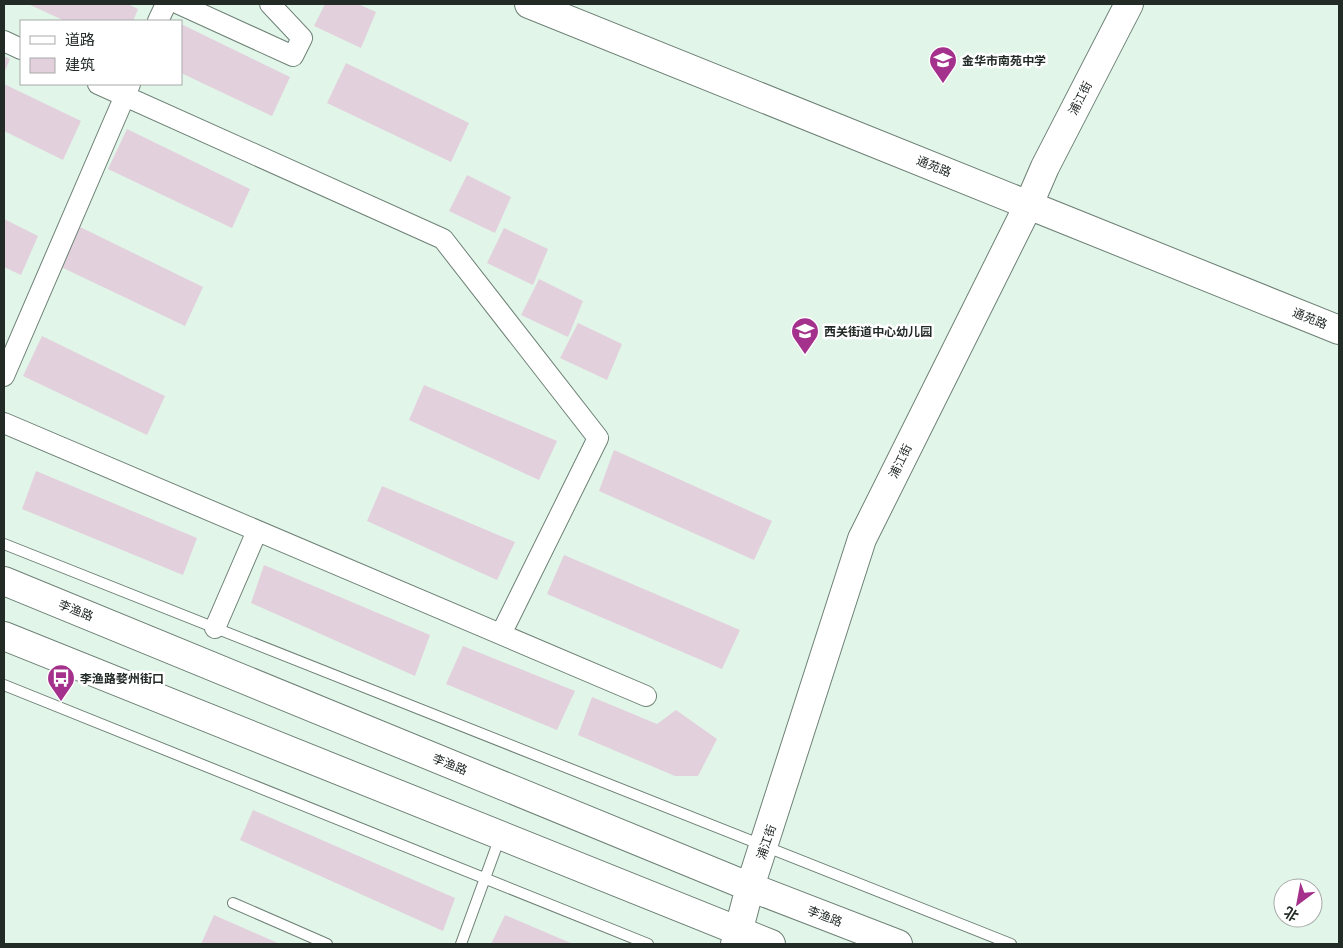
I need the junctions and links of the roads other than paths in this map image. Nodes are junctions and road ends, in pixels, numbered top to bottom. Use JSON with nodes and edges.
{"nodes":[{"id":1,"x":166,"y":4,"type":"edge"},
{"id":2,"x":179,"y":4,"type":"edge"},
{"id":3,"x":270,"y":4,"type":"edge"},
{"id":4,"x":529,"y":4,"type":"edge"},
{"id":5,"x":1129,"y":4,"type":"edge"},
{"id":6,"x":158,"y":20,"type":"edge"},
{"id":7,"x":4,"y":41,"type":"edge"},
{"id":8,"x":20,"y":49,"type":"edge"},
{"id":9,"x":103,"y":85,"type":"edge"},
{"id":10,"x":127,"y":90,"type":"edge"},
{"id":11,"x":1028,"y":204,"type":"junction"},
{"id":12,"x":1339,"y":330,"type":"edge"},
{"id":13,"x":4,"y":376,"type":"edge"},
{"id":14,"x":4,"y":423,"type":"edge"},
{"id":15,"x":257,"y":531,"type":"junction"},
{"id":16,"x":4,"y":544,"type":"edge"},
{"id":17,"x":4,"y":581,"type":"edge"},
{"id":18,"x":215,"y":628,"type":"junction"},
{"id":19,"x":501,"y":634,"type":"junction"},
{"id":20,"x":4,"y":636,"type":"edge"},
{"id":21,"x":4,"y":684,"type":"edge"},
{"id":22,"x":646,"y":696,"type":"dead end"},
{"id":23,"x":501,"y":836,"type":"junction"},
{"id":24,"x":765,"y":846,"type":"junction"},
{"id":25,"x":485,"y":879,"type":"junction"},
{"id":26,"x":750,"y":887,"type":"junction"},
{"id":27,"x":233,"y":903,"type":"dead end"},
{"id":28,"x":736,"y":938,"type":"edge"},
{"id":29,"x":327,"y":944,"type":"edge"},
{"id":30,"x":460,"y":944,"type":"edge"},
{"id":31,"x":648,"y":944,"type":"edge"},
{"id":32,"x":771,"y":944,"type":"edge"},
{"id":33,"x":898,"y":944,"type":"edge"},
{"id":34,"x":1011,"y":944,"type":"edge"}],
"edges":[{"from":1,"to":6,"type":"street"},
{"from":2,"to":3,"type":"street"},
{"from":4,"to":11,"type":"street","name":"通苑路"},
{"from":5,"to":11,"type":"street","name":"浦江街"},
{"from":7,"to":8,"type":"street"},
{"from":9,"to":10,"type":"street"},
{"from":10,"to":13,"type":"street"},
{"from":10,"to":19,"type":"street"},
{"from":11,"to":12,"type":"street","name":"通苑路"},
{"from":11,"to":24,"type":"street","name":"浦江街"},
{"from":14,"to":15,"type":"street"},
{"from":15,"to":18,"type":"street"},
{"from":15,"to":19,"type":"street"},
{"from":16,"to":18,"type":"lane"},
{"from":17,"to":26,"type":"street","name":"李渔路"},
{"from":18,"to":24,"type":"lane"},
{"from":19,"to":22,"type":"street"},
{"from":20,"to":23,"type":"street"},
{"from":21,"to":25,"type":"lane"},
{"from":23,"to":25,"type":"lane"},
{"from":23,"to":28,"type":"street"},
{"from":24,"to":26,"type":"street","name":"浦江街"},
{"from":24,"to":34,"type":"lane"},
{"from":25,"to":30,"type":"lane"},
{"from":25,"to":31,"type":"lane"},
{"from":26,"to":28,"type":"street","name":"浦江街"},
{"from":26,"to":33,"type":"street","name":"李渔路"},
{"from":27,"to":29,"type":"lane"},
{"from":28,"to":32,"type":"street"}]}
